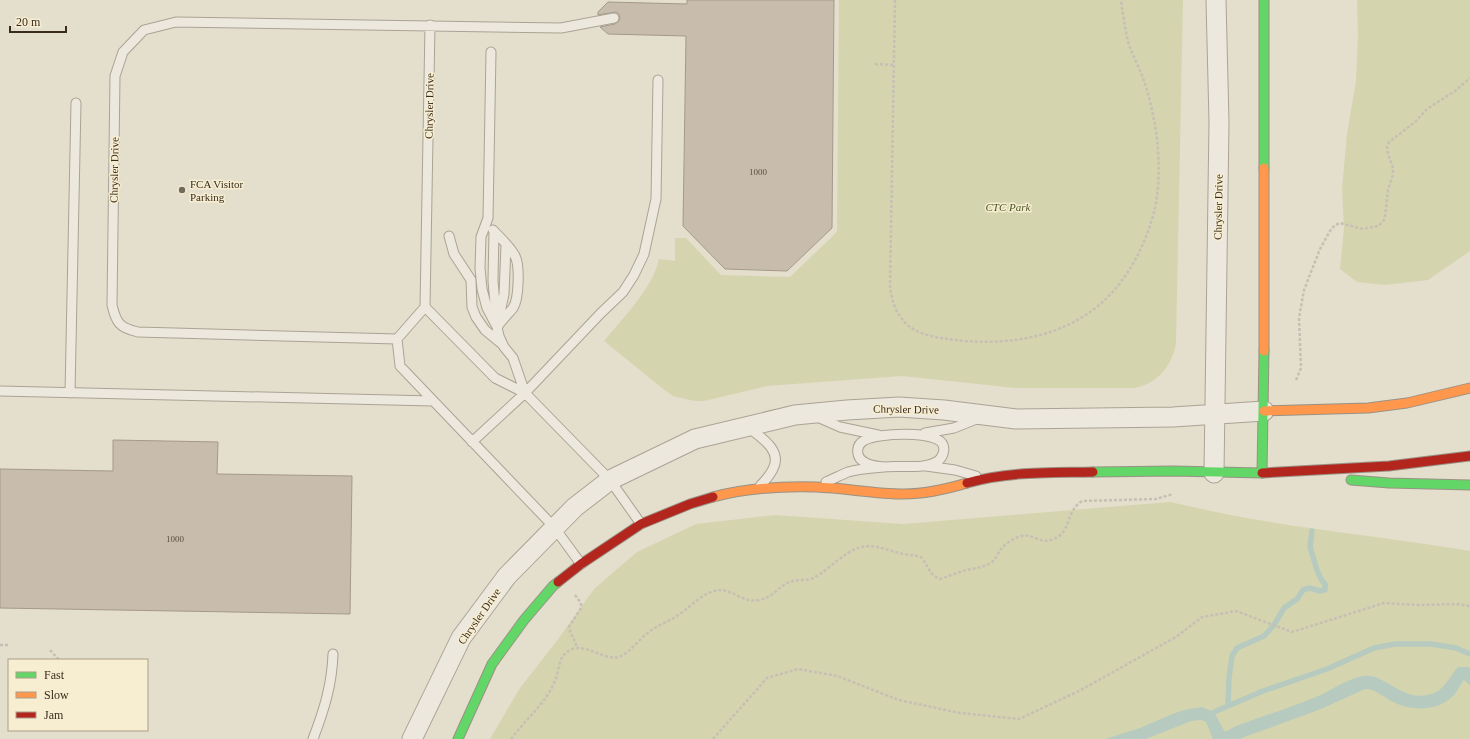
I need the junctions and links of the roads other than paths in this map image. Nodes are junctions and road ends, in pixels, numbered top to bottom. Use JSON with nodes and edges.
{"nodes":[{"id":1,"x":1216,"y":0,"type":"edge"},
{"id":2,"x":1264,"y":0,"type":"edge"},
{"id":3,"x":614,"y":18,"type":"dead end"},
{"id":4,"x":430,"y":25,"type":"junction"},
{"id":5,"x":491,"y":52,"type":"dead end"},
{"id":6,"x":658,"y":80,"type":"dead end"},
{"id":7,"x":76,"y":103,"type":"dead end"},
{"id":8,"x":488,"y":218,"type":"junction"},
{"id":9,"x":494,"y":231,"type":"junction"},
{"id":10,"x":449,"y":236,"type":"dead end"},
{"id":11,"x":506,"y":245,"type":"junction"},
{"id":12,"x":425,"y":307,"type":"junction"},
{"id":13,"x":497,"y":327,"type":"junction"},
{"id":14,"x":397,"y":339,"type":"junction"},
{"id":15,"x":504,"y":347,"type":"junction"},
{"id":16,"x":1470,"y":388,"type":"edge"},
{"id":17,"x":0,"y":391,"type":"edge"},
{"id":18,"x":70,"y":393,"type":"junction"},
{"id":19,"x":525,"y":393,"type":"junction"},
{"id":20,"x":433,"y":401,"type":"junction"},
{"id":21,"x":1264,"y":411,"type":"junction"},
{"id":22,"x":809,"y":414,"type":"junction"},
{"id":23,"x":1214,"y":415,"type":"junction"},
{"id":24,"x":984,"y":416,"type":"junction"},
{"id":25,"x":748,"y":426,"type":"junction"},
{"id":26,"x":919,"y":434,"type":"junction"},
{"id":27,"x":883,"y":436,"type":"junction"},
{"id":28,"x":472,"y":442,"type":"junction"},
{"id":29,"x":1470,"y":456,"type":"edge"},
{"id":30,"x":920,"y":466,"type":"junction"},
{"id":31,"x":884,"y":467,"type":"junction"},
{"id":32,"x":1214,"y":472,"type":"junction"},
{"id":33,"x":1262,"y":474,"type":"junction"},
{"id":34,"x":984,"y":478,"type":"junction"},
{"id":35,"x":610,"y":480,"type":"junction"},
{"id":36,"x":1470,"y":485,"type":"edge"},
{"id":37,"x":816,"y":487,"type":"junction"},
{"id":38,"x":760,"y":488,"type":"junction"},
{"id":39,"x":641,"y":524,"type":"junction"},
{"id":40,"x":554,"y":527,"type":"junction"},
{"id":41,"x":581,"y":564,"type":"junction"},
{"id":42,"x":333,"y":654,"type":"dead end"},
{"id":43,"x":313,"y":739,"type":"edge"},
{"id":44,"x":412,"y":739,"type":"edge"},
{"id":45,"x":458,"y":739,"type":"edge"}],
"edges":[{"from":1,"to":23,"type":"street","name":"Chrysler Drive"},
{"from":2,"to":21,"type":"main road"},
{"from":3,"to":4,"type":"lane","name":"Chrysler Drive"},
{"from":4,"to":12,"type":"lane","name":"Chrysler Drive"},
{"from":4,"to":14,"type":"lane","name":"Chrysler Drive"},
{"from":5,"to":8,"type":"lane"},
{"from":6,"to":19,"type":"lane"},
{"from":7,"to":18,"type":"lane"},
{"from":8,"to":9,"type":"lane"},
{"from":8,"to":13,"type":"lane"},
{"from":9,"to":11,"type":"lane"},
{"from":9,"to":13,"type":"lane"},
{"from":10,"to":15,"type":"lane"},
{"from":11,"to":13,"type":"lane"},
{"from":11,"to":13,"type":"lane"},
{"from":12,"to":14,"type":"lane"},
{"from":12,"to":19,"type":"lane"},
{"from":13,"to":15,"type":"lane"},
{"from":14,"to":20,"type":"lane"},
{"from":15,"to":19,"type":"lane"},
{"from":16,"to":21,"type":"main road"},
{"from":17,"to":18,"type":"lane"},
{"from":18,"to":20,"type":"lane"},
{"from":19,"to":28,"type":"lane"},
{"from":19,"to":35,"type":"lane"},
{"from":20,"to":28,"type":"lane"},
{"from":21,"to":23,"type":"street","name":"Chrysler Drive"},
{"from":21,"to":33,"type":"main road"},
{"from":22,"to":24,"type":"street","name":"Chrysler Drive"},
{"from":22,"to":25,"type":"street","name":"Chrysler Drive"},
{"from":22,"to":27,"type":"lane"},
{"from":23,"to":24,"type":"street","name":"Chrysler Drive"},
{"from":23,"to":32,"type":"street","name":"Chrysler Drive"},
{"from":24,"to":26,"type":"lane"},
{"from":25,"to":35,"type":"street","name":"Chrysler Drive"},
{"from":25,"to":38,"type":"lane"},
{"from":26,"to":27,"type":"lane"},
{"from":26,"to":30,"type":"lane"},
{"from":27,"to":31,"type":"lane"},
{"from":28,"to":40,"type":"lane"},
{"from":29,"to":33,"type":"main road"},
{"from":30,"to":31,"type":"lane"},
{"from":30,"to":34,"type":"lane"},
{"from":31,"to":37,"type":"lane"},
{"from":32,"to":33,"type":"main road"},
{"from":32,"to":34,"type":"main road"},
{"from":33,"to":36,"type":"main road"},
{"from":34,"to":37,"type":"main road"},
{"from":35,"to":39,"type":"lane"},
{"from":35,"to":40,"type":"street","name":"Chrysler Drive"},
{"from":37,"to":38,"type":"main road"},
{"from":38,"to":39,"type":"main road"},
{"from":39,"to":41,"type":"main road"},
{"from":40,"to":41,"type":"lane"},
{"from":40,"to":44,"type":"street","name":"Chrysler Drive"},
{"from":41,"to":45,"type":"main road"},
{"from":42,"to":43,"type":"lane"}]}
